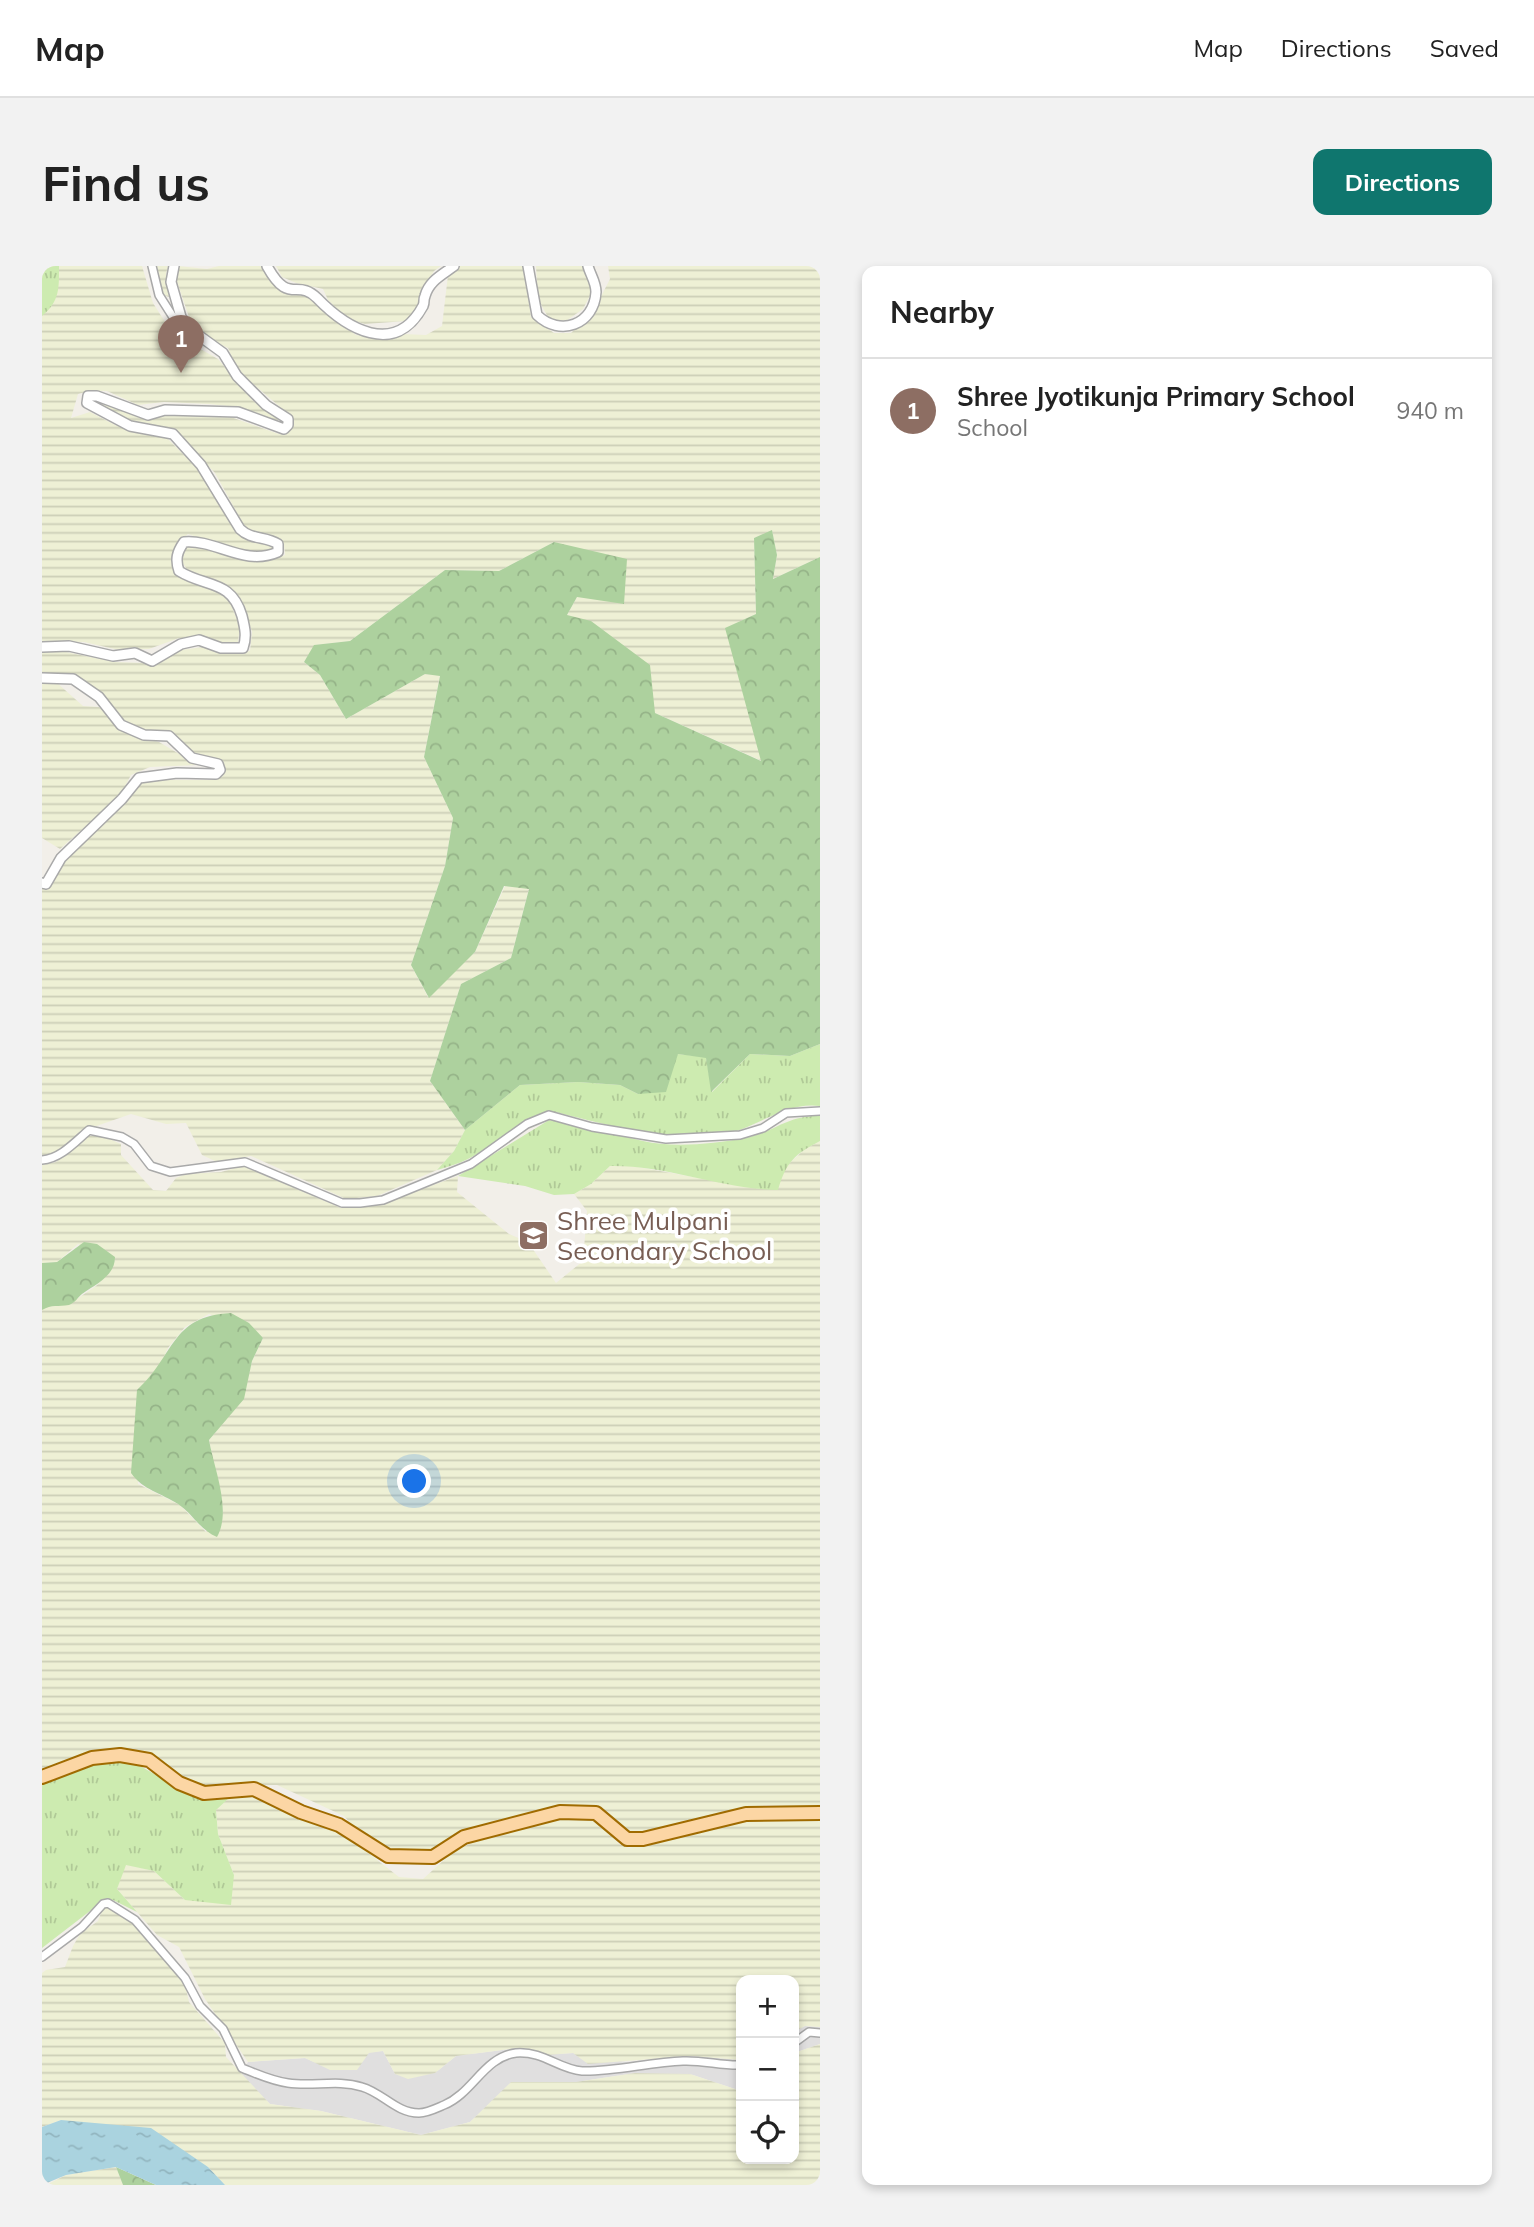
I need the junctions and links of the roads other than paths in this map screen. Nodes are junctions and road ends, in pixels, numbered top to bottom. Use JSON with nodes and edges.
{"nodes":[{"id":1,"x":152,"y":266,"type":"edge"},
{"id":2,"x":174,"y":266,"type":"edge"},
{"id":3,"x":267,"y":266,"type":"edge"},
{"id":4,"x":454,"y":266,"type":"edge"},
{"id":5,"x":528,"y":266,"type":"edge"},
{"id":6,"x":588,"y":266,"type":"edge"},
{"id":7,"x":181,"y":317,"type":"junction"},
{"id":8,"x":42,"y":647,"type":"edge"},
{"id":9,"x":42,"y":678,"type":"edge"},
{"id":10,"x":42,"y":883,"type":"edge"},
{"id":11,"x":820,"y":1111,"type":"edge"},
{"id":12,"x":42,"y":1160,"type":"edge"},
{"id":13,"x":42,"y":1777,"type":"edge"},
{"id":14,"x":820,"y":1813,"type":"edge"},
{"id":15,"x":42,"y":1957,"type":"edge"},
{"id":16,"x":820,"y":2033,"type":"edge"},
{"id":17,"x":799,"y":2039,"type":"edge"},
{"id":18,"x":736,"y":2065,"type":"edge"}],
"edges":[{"from":1,"to":7,"type":"street"},
{"from":2,"to":7,"type":"street"},
{"from":3,"to":4,"type":"street"},
{"from":5,"to":6,"type":"street"},
{"from":7,"to":8,"type":"street"},
{"from":9,"to":10,"type":"street"},
{"from":11,"to":12,"type":"street"},
{"from":13,"to":14,"type":"main road"},
{"from":15,"to":18,"type":"street"},
{"from":16,"to":17,"type":"street"}]}
